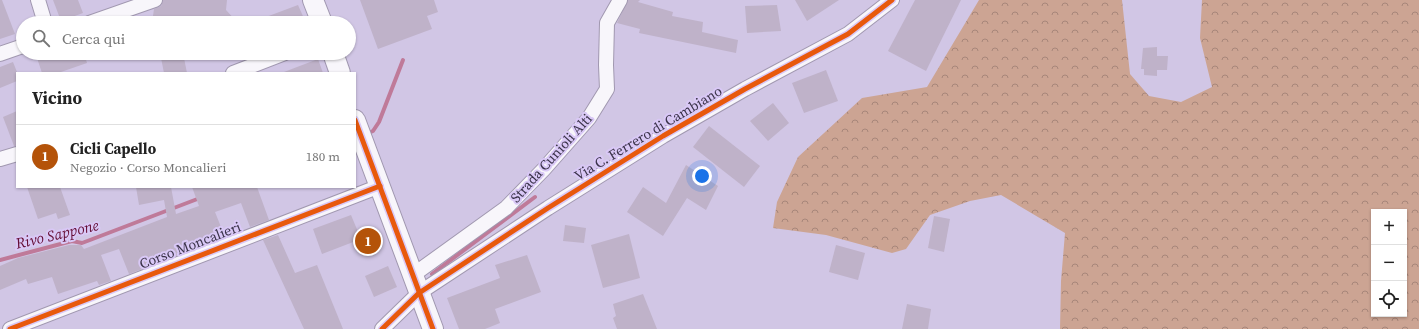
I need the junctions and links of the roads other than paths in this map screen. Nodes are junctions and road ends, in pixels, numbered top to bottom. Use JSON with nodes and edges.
{"nodes":[{"id":1,"x":38,"y":0,"type":"edge"},
{"id":2,"x":155,"y":0,"type":"edge"},
{"id":3,"x":313,"y":0,"type":"edge"},
{"id":4,"x":620,"y":0,"type":"edge"},
{"id":5,"x":892,"y":0,"type":"edge"},
{"id":6,"x":140,"y":2,"type":"edge"},
{"id":7,"x":43,"y":16,"type":"edge"},
{"id":8,"x":106,"y":16,"type":"edge"},
{"id":9,"x":319,"y":16,"type":"edge"},
{"id":10,"x":16,"y":48,"type":"edge"},
{"id":11,"x":0,"y":54,"type":"edge"},
{"id":12,"x":267,"y":60,"type":"edge"},
{"id":13,"x":335,"y":60,"type":"edge"},
{"id":14,"x":236,"y":72,"type":"edge"},
{"id":15,"x":340,"y":72,"type":"edge"},
{"id":16,"x":356,"y":123,"type":"edge"},
{"id":17,"x":16,"y":154,"type":"edge"},
{"id":18,"x":0,"y":159,"type":"edge"},
{"id":19,"x":380,"y":186,"type":"junction"},
{"id":20,"x":416,"y":284,"type":"junction"},
{"id":21,"x":10,"y":329,"type":"edge"},
{"id":22,"x":382,"y":329,"type":"edge"},
{"id":23,"x":433,"y":329,"type":"edge"}],
"edges":[{"from":1,"to":7,"type":"street"},
{"from":2,"to":6,"type":"street"},
{"from":3,"to":9,"type":"main road"},
{"from":4,"to":20,"type":"street","name":"Strada Cunioli Alti"},
{"from":5,"to":20,"type":"street","name":"Via C. Ferrero di Cambiano"},
{"from":6,"to":8,"type":"street"},
{"from":10,"to":11,"type":"street"},
{"from":12,"to":14,"type":"street"},
{"from":13,"to":15,"type":"main road"},
{"from":16,"to":19,"type":"main road"},
{"from":17,"to":18,"type":"street"},
{"from":19,"to":20,"type":"main road"},
{"from":19,"to":21,"type":"street","name":"Corso Moncalieri"},
{"from":20,"to":22,"type":"street"},
{"from":20,"to":23,"type":"main road"}]}
